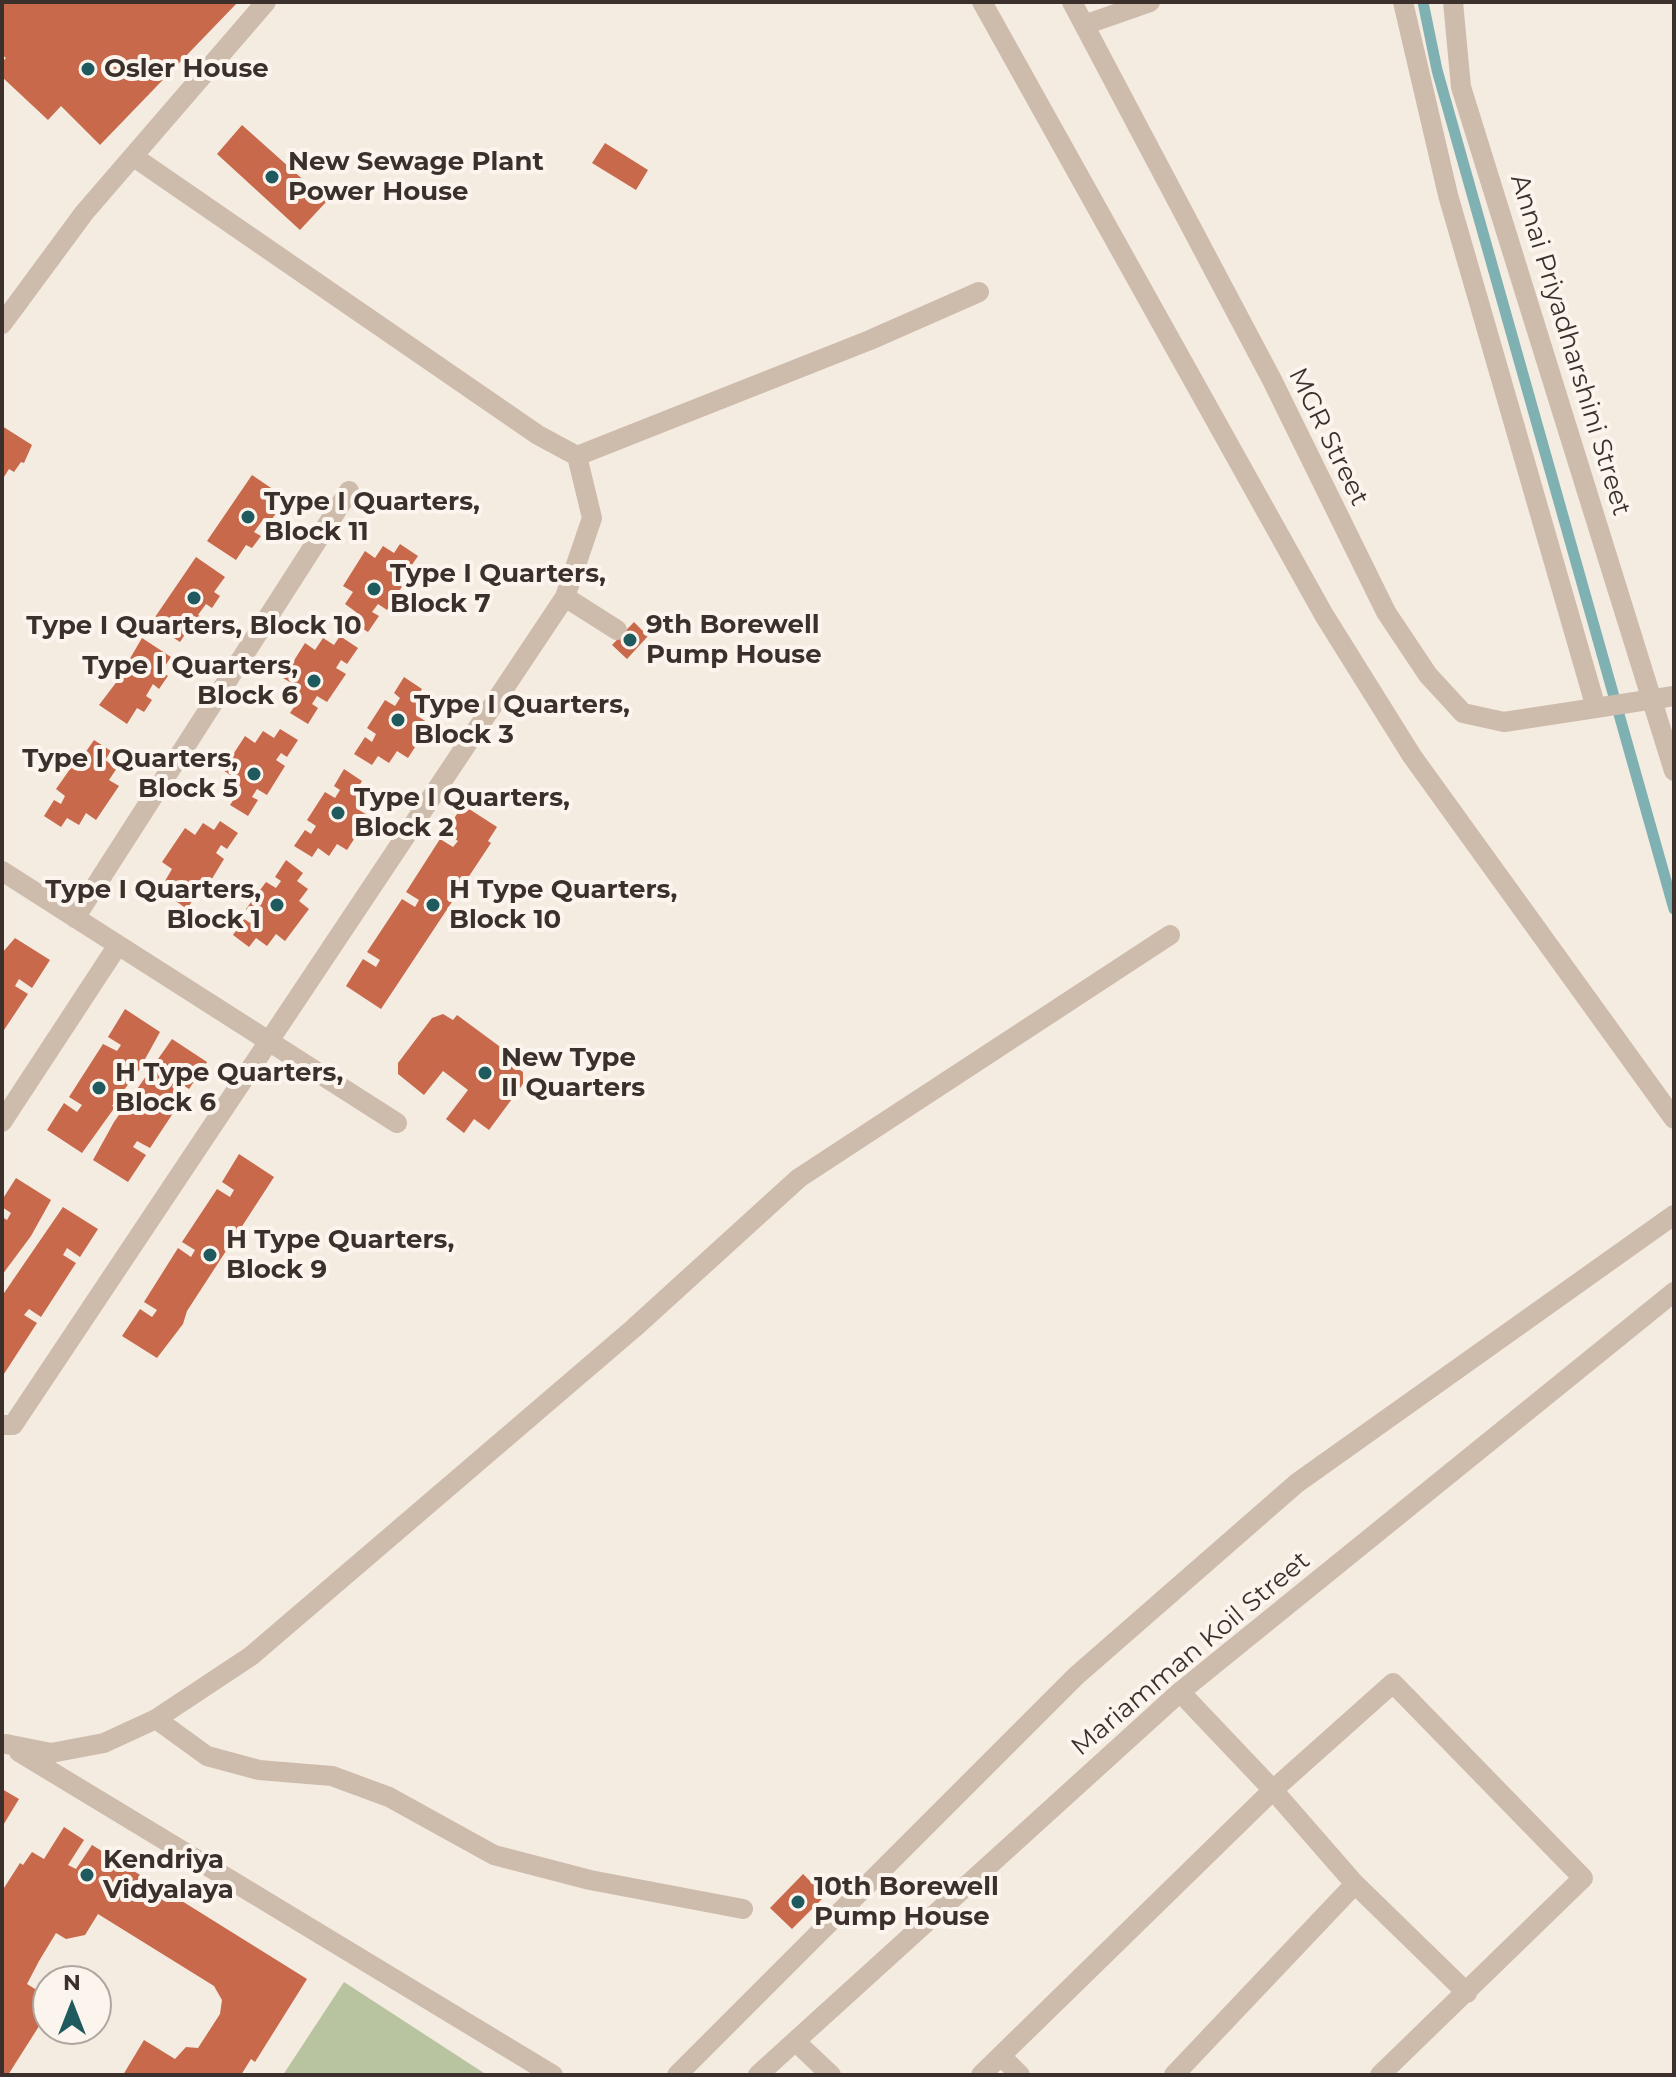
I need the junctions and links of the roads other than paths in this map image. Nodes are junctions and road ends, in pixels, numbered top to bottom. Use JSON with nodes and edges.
{"nodes":[{"id":1,"x":266,"y":2,"type":"edge"},
{"id":2,"x":982,"y":2,"type":"edge"},
{"id":3,"x":1072,"y":2,"type":"edge"},
{"id":4,"x":1150,"y":2,"type":"edge"},
{"id":5,"x":1403,"y":2,"type":"edge"},
{"id":6,"x":1453,"y":2,"type":"edge"},
{"id":7,"x":1084,"y":25,"type":"junction"},
{"id":8,"x":134,"y":157,"type":"junction"},
{"id":9,"x":979,"y":292,"type":"dead end"},
{"id":10,"x":2,"y":324,"type":"edge"},
{"id":11,"x":577,"y":456,"type":"junction"},
{"id":12,"x":349,"y":491,"type":"dead end"},
{"id":13,"x":565,"y":597,"type":"junction"},
{"id":14,"x":617,"y":630,"type":"dead end"},
{"id":15,"x":1664,"y":698,"type":"edge"},
{"id":16,"x":1596,"y":708,"type":"junction"},
{"id":17,"x":1674,"y":771,"type":"edge"},
{"id":18,"x":2,"y":871,"type":"edge"},
{"id":19,"x":75,"y":918,"type":"junction"},
{"id":20,"x":1170,"y":935,"type":"dead end"},
{"id":21,"x":118,"y":945,"type":"junction"},
{"id":22,"x":269,"y":1041,"type":"junction"},
{"id":23,"x":1674,"y":1119,"type":"edge"},
{"id":24,"x":2,"y":1122,"type":"edge"},
{"id":25,"x":397,"y":1123,"type":"dead end"},
{"id":26,"x":1674,"y":1215,"type":"edge"},
{"id":27,"x":1674,"y":1292,"type":"edge"},
{"id":28,"x":2,"y":1425,"type":"edge"},
{"id":29,"x":1180,"y":1692,"type":"junction"},
{"id":30,"x":156,"y":1719,"type":"junction"},
{"id":31,"x":4,"y":1743,"type":"edge"},
{"id":32,"x":1273,"y":1790,"type":"junction"},
{"id":33,"x":1355,"y":1884,"type":"junction"},
{"id":34,"x":743,"y":1909,"type":"dead end"},
{"id":35,"x":1467,"y":1993,"type":"junction"},
{"id":36,"x":795,"y":2041,"type":"junction"},
{"id":37,"x":1001,"y":2056,"type":"junction"},
{"id":38,"x":553,"y":2075,"type":"edge"},
{"id":39,"x":677,"y":2075,"type":"edge"},
{"id":40,"x":758,"y":2075,"type":"edge"},
{"id":41,"x":831,"y":2075,"type":"edge"},
{"id":42,"x":981,"y":2075,"type":"edge"},
{"id":43,"x":1020,"y":2075,"type":"edge"},
{"id":44,"x":1174,"y":2075,"type":"edge"},
{"id":45,"x":1380,"y":2075,"type":"edge"}],
"edges":[{"from":1,"to":8,"type":"street"},
{"from":2,"to":23,"type":"street"},
{"from":3,"to":7,"type":"street","name":"MGR Street"},
{"from":4,"to":7,"type":"street"},
{"from":5,"to":16,"type":"street"},
{"from":6,"to":15,"type":"street","name":"Annai Priyadharshini Street"},
{"from":7,"to":16,"type":"street","name":"MGR Street"},
{"from":8,"to":10,"type":"street"},
{"from":8,"to":11,"type":"street"},
{"from":9,"to":11,"type":"street"},
{"from":11,"to":13,"type":"street"},
{"from":12,"to":19,"type":"street"},
{"from":13,"to":14,"type":"street"},
{"from":13,"to":22,"type":"street"},
{"from":15,"to":16,"type":"street","name":"MGR Street"},
{"from":15,"to":17,"type":"street","name":"Annai Priyadharshini Street"},
{"from":18,"to":19,"type":"street"},
{"from":19,"to":21,"type":"street"},
{"from":20,"to":30,"type":"street"},
{"from":21,"to":22,"type":"street"},
{"from":21,"to":24,"type":"street"},
{"from":22,"to":25,"type":"street"},
{"from":22,"to":28,"type":"street"},
{"from":26,"to":39,"type":"street"},
{"from":27,"to":29,"type":"street","name":"Mariamman Koil Street"},
{"from":29,"to":32,"type":"street"},
{"from":29,"to":36,"type":"street","name":"Mariamman Koil Street"},
{"from":30,"to":31,"type":"street"},
{"from":30,"to":34,"type":"street"},
{"from":31,"to":38,"type":"street"},
{"from":32,"to":33,"type":"street"},
{"from":32,"to":35,"type":"street"},
{"from":32,"to":37,"type":"street"},
{"from":33,"to":35,"type":"street"},
{"from":33,"to":44,"type":"street"},
{"from":35,"to":45,"type":"street"},
{"from":36,"to":40,"type":"street","name":"Mariamman Koil Street"},
{"from":36,"to":41,"type":"street"},
{"from":37,"to":42,"type":"street"},
{"from":37,"to":43,"type":"street"}]}
